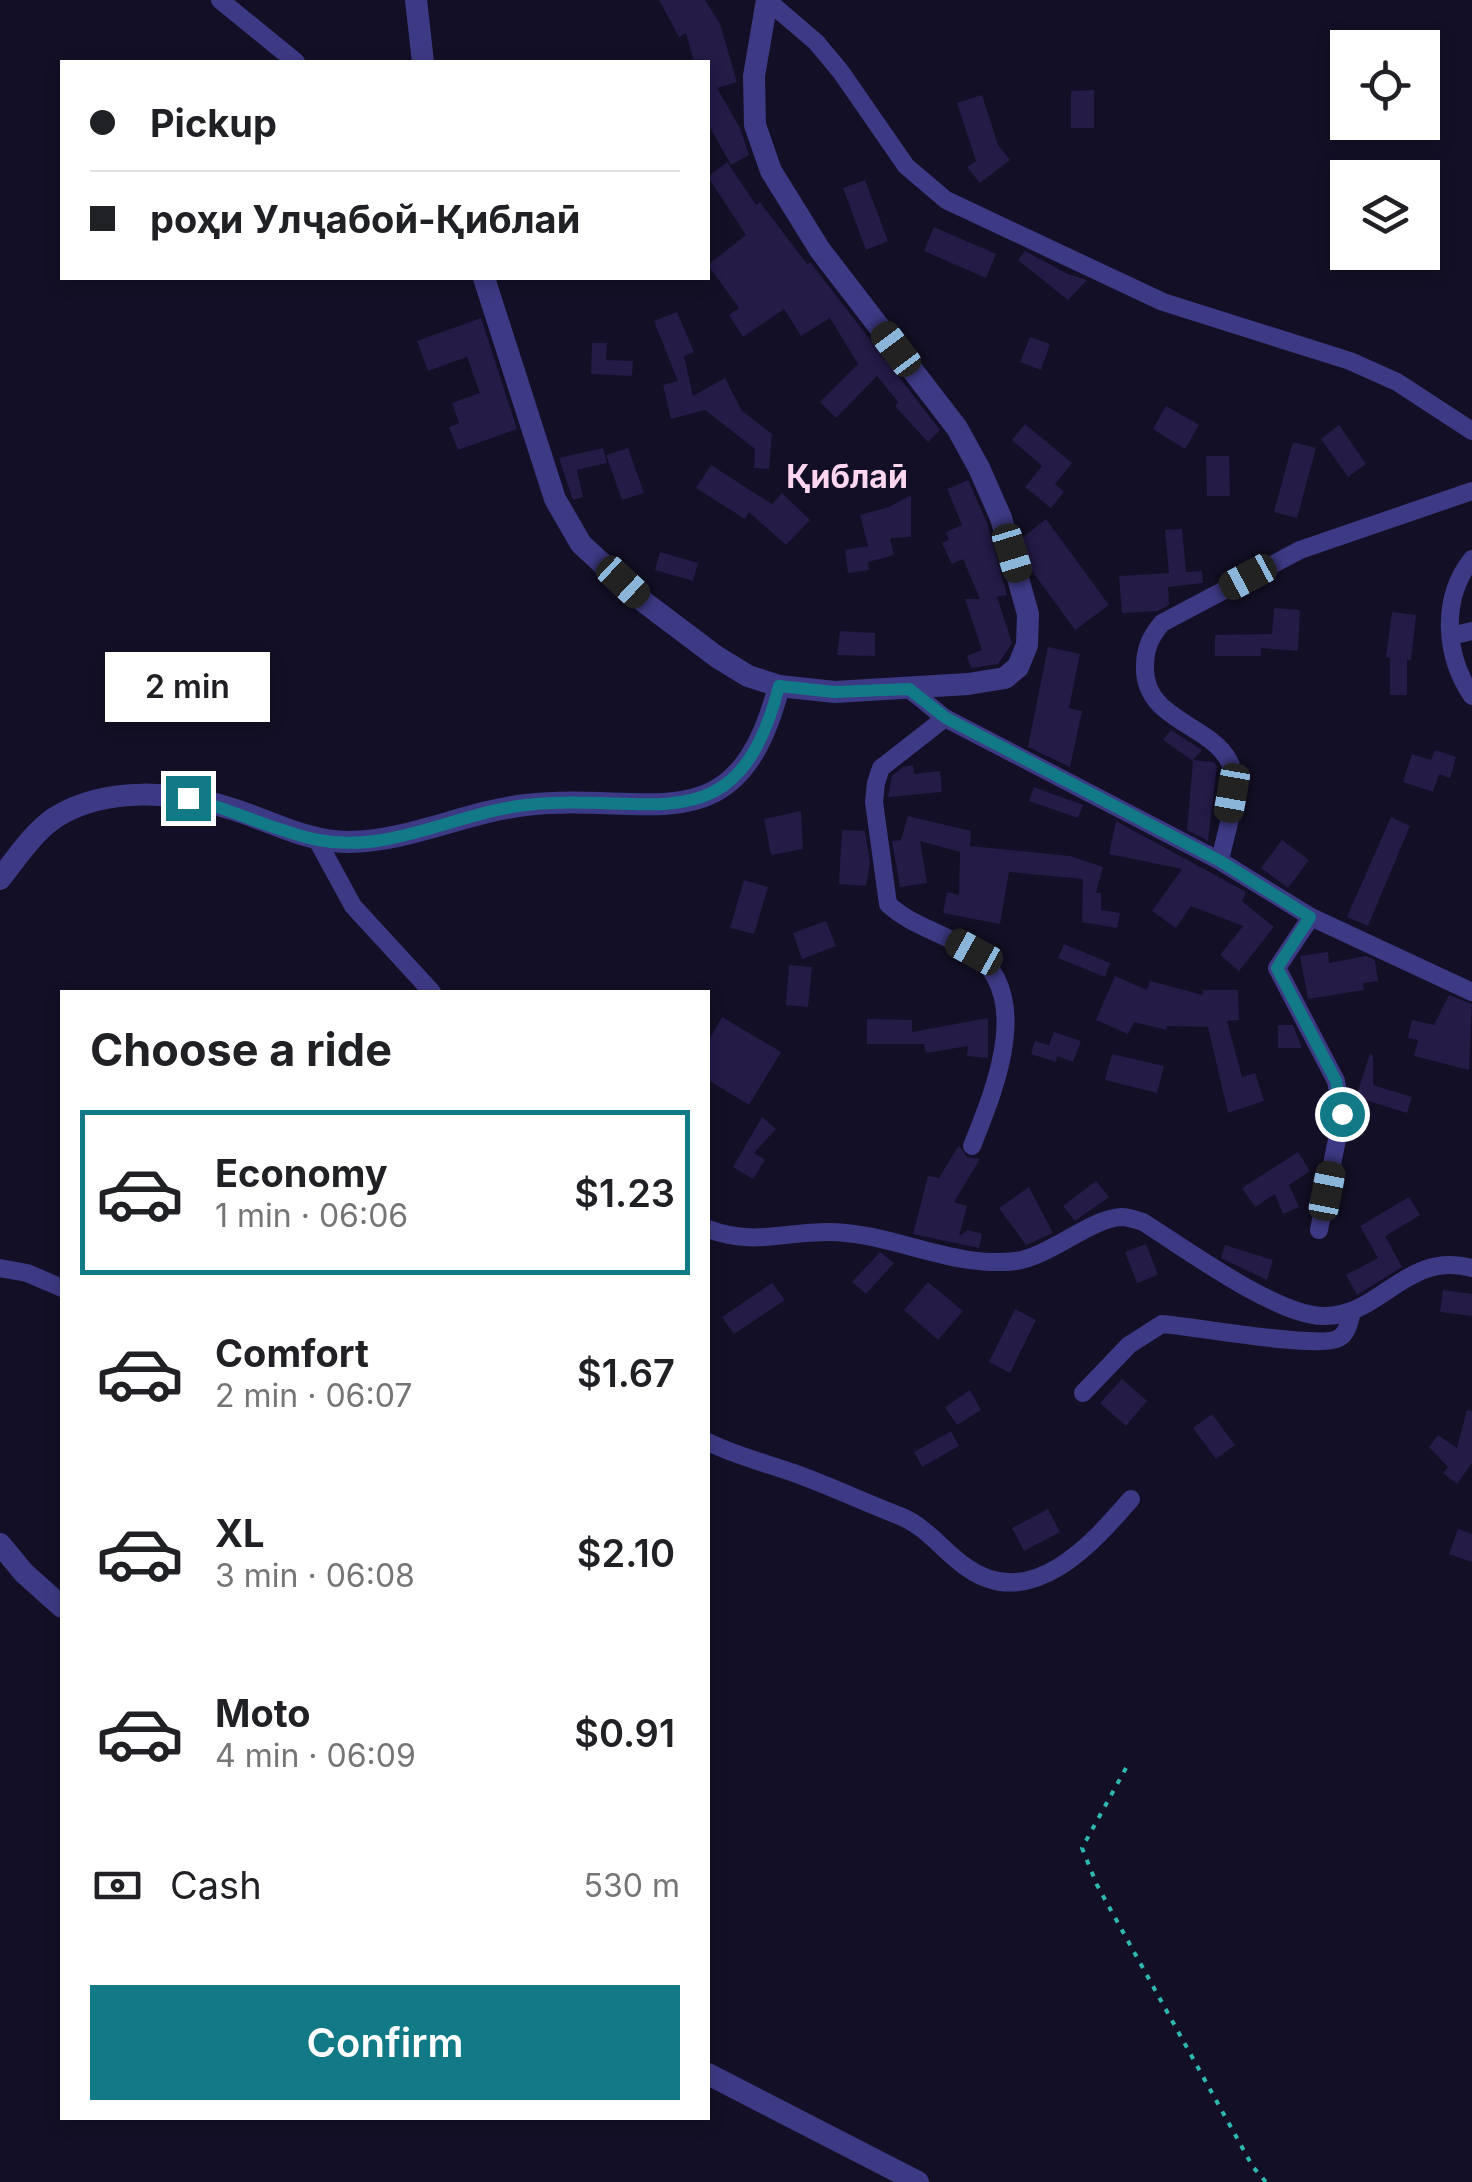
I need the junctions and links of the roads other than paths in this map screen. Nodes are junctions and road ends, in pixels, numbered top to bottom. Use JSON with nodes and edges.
{"nodes":[{"id":1,"x":220,"y":0,"type":"edge"},
{"id":2,"x":416,"y":0,"type":"edge"},
{"id":3,"x":767,"y":1,"type":"edge"},
{"id":4,"x":294,"y":60,"type":"edge"},
{"id":5,"x":424,"y":60,"type":"edge"},
{"id":6,"x":485,"y":280,"type":"edge"},
{"id":7,"x":1472,"y":431,"type":"edge"},
{"id":8,"x":1472,"y":491,"type":"edge"},
{"id":9,"x":1472,"y":559,"type":"edge"},
{"id":10,"x":1472,"y":631,"type":"edge"},
{"id":11,"x":1450,"y":636,"type":"junction"},
{"id":12,"x":779,"y":686,"type":"junction"},
{"id":13,"x":909,"y":689,"type":"junction"},
{"id":14,"x":1472,"y":696,"type":"edge"},
{"id":15,"x":946,"y":718,"type":"junction"},
{"id":16,"x":318,"y":840,"type":"junction"},
{"id":17,"x":1220,"y":861,"type":"junction"},
{"id":18,"x":0,"y":879,"type":"edge"},
{"id":19,"x":1310,"y":917,"type":"junction"},
{"id":20,"x":430,"y":990,"type":"edge"},
{"id":21,"x":1472,"y":992,"type":"edge"},
{"id":22,"x":972,"y":1146,"type":"dead end"},
{"id":23,"x":1319,"y":1230,"type":"dead end"},
{"id":24,"x":710,"y":1231,"type":"edge"},
{"id":25,"x":0,"y":1268,"type":"edge"},
{"id":26,"x":1472,"y":1268,"type":"edge"},
{"id":27,"x":60,"y":1287,"type":"edge"},
{"id":28,"x":1352,"y":1310,"type":"junction"},
{"id":29,"x":1084,"y":1393,"type":"dead end"},
{"id":30,"x":710,"y":1443,"type":"edge"},
{"id":31,"x":1132,"y":1499,"type":"dead end"},
{"id":32,"x":0,"y":1544,"type":"edge"},
{"id":33,"x":60,"y":1605,"type":"edge"},
{"id":34,"x":710,"y":2075,"type":"edge"},
{"id":35,"x":918,"y":2182,"type":"edge"}],
"edges":[{"from":1,"to":4,"type":"street"},
{"from":2,"to":5,"type":"street"},
{"from":3,"to":7,"type":"street"},
{"from":3,"to":13,"type":"street"},
{"from":6,"to":12,"type":"street"},
{"from":8,"to":17,"type":"street"},
{"from":9,"to":11,"type":"street"},
{"from":10,"to":11,"type":"street"},
{"from":11,"to":14,"type":"street"},
{"from":12,"to":13,"type":"street"},
{"from":12,"to":16,"type":"street"},
{"from":13,"to":15,"type":"street"},
{"from":15,"to":17,"type":"street"},
{"from":15,"to":22,"type":"street"},
{"from":16,"to":18,"type":"street"},
{"from":16,"to":20,"type":"street"},
{"from":17,"to":19,"type":"street"},
{"from":19,"to":21,"type":"street"},
{"from":19,"to":23,"type":"street"},
{"from":24,"to":28,"type":"street"},
{"from":25,"to":27,"type":"street"},
{"from":26,"to":28,"type":"street"},
{"from":28,"to":29,"type":"street"},
{"from":30,"to":31,"type":"street"},
{"from":32,"to":33,"type":"street"},
{"from":34,"to":35,"type":"street"}]}
